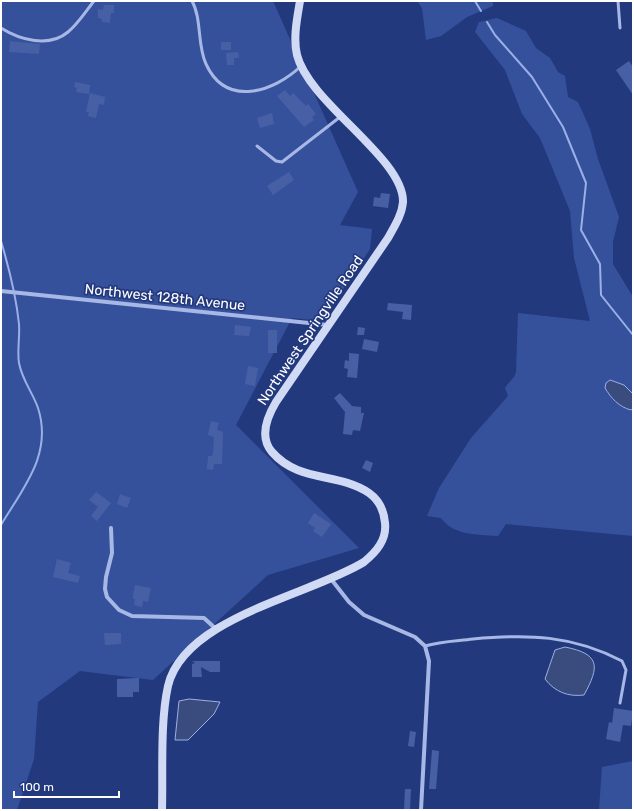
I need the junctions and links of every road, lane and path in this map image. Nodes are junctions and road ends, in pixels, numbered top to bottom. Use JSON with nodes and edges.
{"nodes":[{"id":1,"x":94,"y":1,"type":"edge"},
{"id":2,"x":192,"y":1,"type":"edge"},
{"id":3,"x":300,"y":1,"type":"edge"},
{"id":4,"x":618,"y":1,"type":"edge"},
{"id":5,"x":1,"y":28,"type":"edge"},
{"id":6,"x":620,"y":28,"type":"dead end"},
{"id":7,"x":301,"y":66,"type":"junction"},
{"id":8,"x":342,"y":116,"type":"junction"},
{"id":9,"x":257,"y":146,"type":"dead end"},
{"id":10,"x":3,"y":292,"type":"edge"},
{"id":11,"x":328,"y":325,"type":"junction"},
{"id":12,"x":111,"y":528,"type":"dead end"},
{"id":13,"x":331,"y":578,"type":"junction"},
{"id":14,"x":216,"y":629,"type":"junction"},
{"id":15,"x":425,"y":646,"type":"junction"},
{"id":16,"x":620,"y":703,"type":"dead end"},
{"id":17,"x":162,"y":810,"type":"edge"},
{"id":18,"x":420,"y":810,"type":"edge"}],
"edges":[{"from":1,"to":5,"type":"lane"},
{"from":2,"to":7,"type":"lane"},
{"from":3,"to":7,"type":"street","name":"Northwest Springville Road"},
{"from":4,"to":6,"type":"lane"},
{"from":7,"to":8,"type":"street","name":"Northwest Springville Road"},
{"from":8,"to":9,"type":"lane"},
{"from":8,"to":11,"type":"street","name":"Northwest Springville Road"},
{"from":10,"to":11,"type":"street","name":"Northwest 128th Avenue"},
{"from":11,"to":13,"type":"street","name":"Northwest Springville Road"},
{"from":12,"to":14,"type":"street"},
{"from":13,"to":14,"type":"street","name":"Northwest Springville Road"},
{"from":13,"to":15,"type":"street"},
{"from":14,"to":17,"type":"street","name":"Northwest Springville Road"},
{"from":15,"to":16,"type":"lane"},
{"from":15,"to":18,"type":"street"}]}
